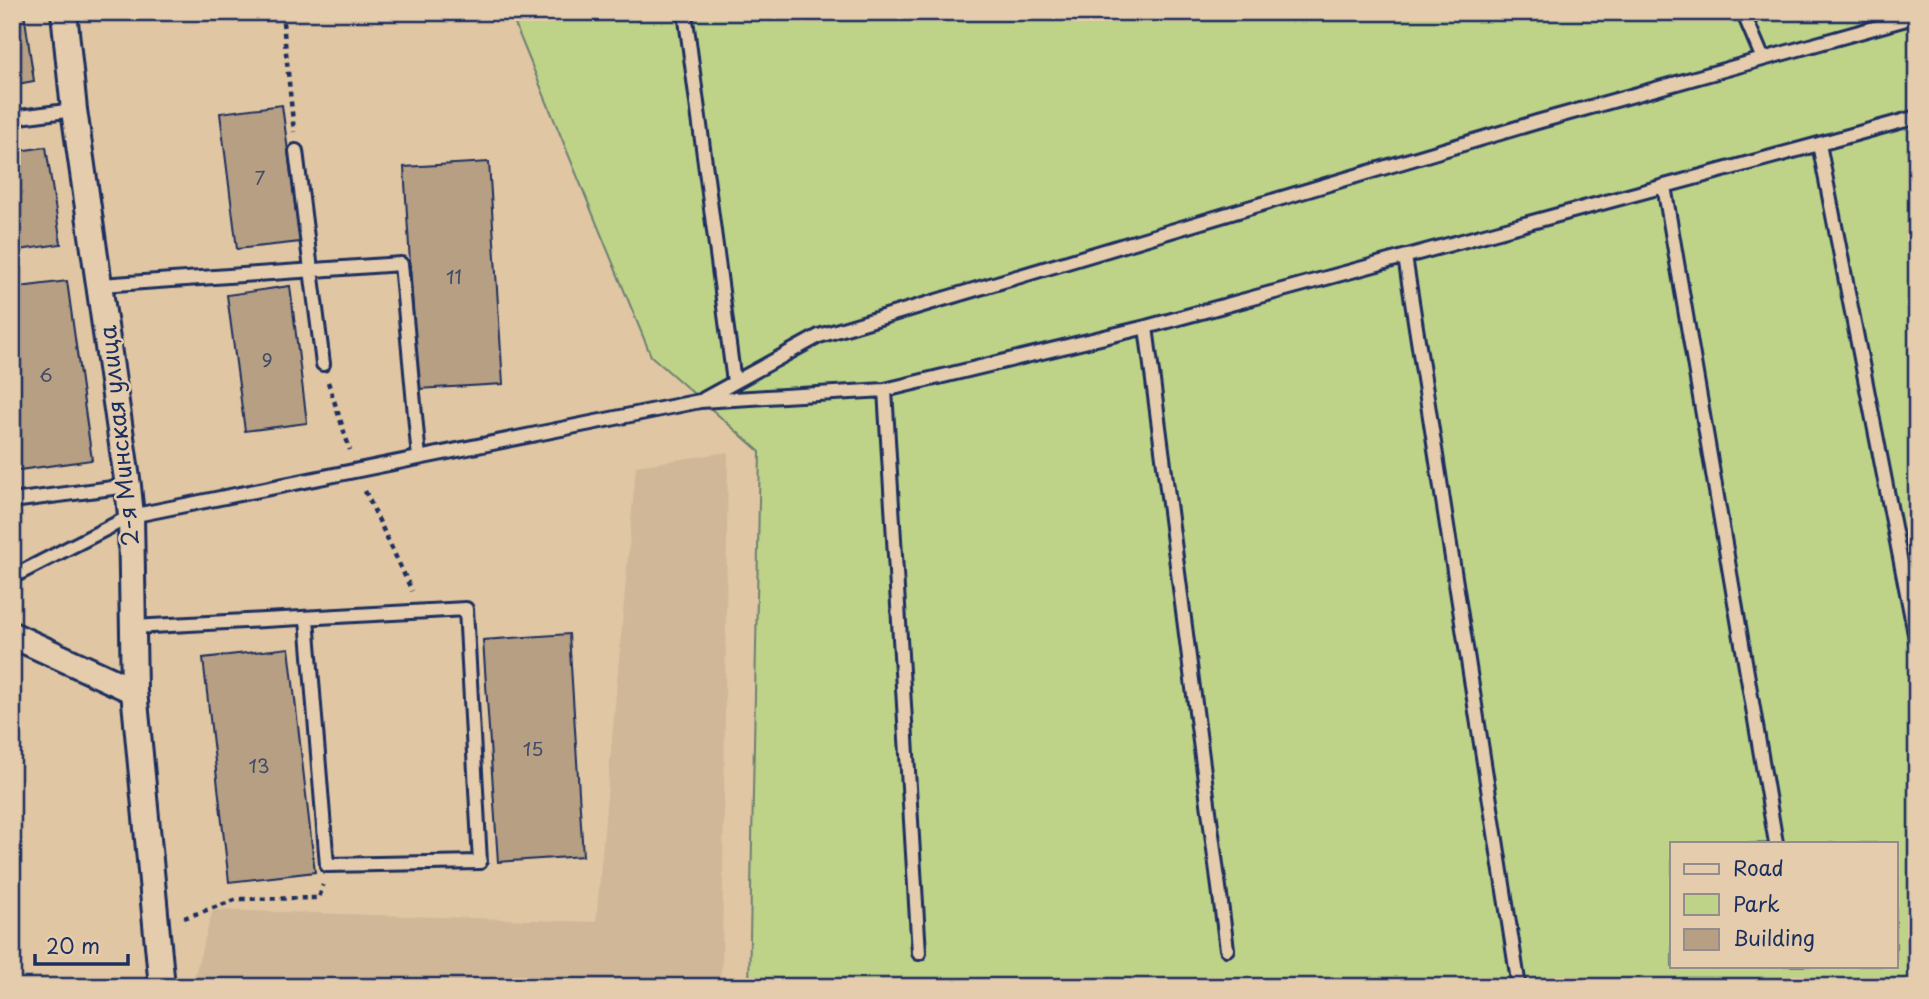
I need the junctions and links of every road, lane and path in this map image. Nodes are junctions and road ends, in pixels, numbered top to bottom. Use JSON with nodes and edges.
{"nodes":[{"id":1,"x":64,"y":12,"type":"edge"},
{"id":2,"x":282,"y":12,"type":"edge"},
{"id":3,"x":685,"y":12,"type":"edge"},
{"id":4,"x":1743,"y":12,"type":"edge"},
{"id":5,"x":1917,"y":16,"type":"edge"},
{"id":6,"x":1763,"y":59,"type":"junction"},
{"id":7,"x":74,"y":110,"type":"junction"},
{"id":8,"x":1917,"y":117,"type":"edge"},
{"id":9,"x":12,"y":118,"type":"edge"},
{"id":10,"x":1819,"y":144,"type":"junction"},
{"id":11,"x":296,"y":151,"type":"joint"},
{"id":12,"x":1664,"y":186,"type":"junction"},
{"id":13,"x":1405,"y":257,"type":"junction"},
{"id":14,"x":312,"y":270,"type":"junction"},
{"id":15,"x":101,"y":285,"type":"junction"},
{"id":16,"x":1146,"y":327,"type":"junction"},
{"id":17,"x":323,"y":364,"type":"dead end"},
{"id":18,"x":734,"y":382,"type":"junction"},
{"id":19,"x":885,"y":390,"type":"junction"},
{"id":20,"x":700,"y":401,"type":"junction"},
{"id":21,"x":419,"y":458,"type":"junction"},
{"id":22,"x":128,"y":485,"type":"junction"},
{"id":23,"x":12,"y":501,"type":"edge"},
{"id":24,"x":131,"y":516,"type":"junction"},
{"id":25,"x":12,"y":577,"type":"edge"},
{"id":26,"x":307,"y":619,"type":"junction"},
{"id":27,"x":133,"y":627,"type":"junction"},
{"id":28,"x":12,"y":635,"type":"edge"},
{"id":29,"x":1917,"y":644,"type":"edge"},
{"id":30,"x":134,"y":691,"type":"junction"},
{"id":31,"x":1776,"y":842,"type":"edge"},
{"id":32,"x":327,"y":865,"type":"junction"},
{"id":33,"x":157,"y":928,"type":"junction"},
{"id":34,"x":1227,"y":949,"type":"dead end"},
{"id":35,"x":919,"y":953,"type":"dead end"},
{"id":36,"x":162,"y":987,"type":"edge"},
{"id":37,"x":1519,"y":987,"type":"edge"}],
"edges":[{"from":1,"to":7,"type":"street","name":"2-я Минская улица"},
{"from":2,"to":11,"type":"path"},
{"from":3,"to":18,"type":"lane"},
{"from":4,"to":6,"type":"lane"},
{"from":5,"to":6,"type":"lane"},
{"from":6,"to":18,"type":"lane"},
{"from":7,"to":9,"type":"lane"},
{"from":7,"to":15,"type":"street","name":"2-я Минская улица"},
{"from":8,"to":10,"type":"lane"},
{"from":10,"to":12,"type":"lane"},
{"from":10,"to":29,"type":"lane"},
{"from":11,"to":14,"type":"lane"},
{"from":12,"to":13,"type":"lane"},
{"from":12,"to":31,"type":"lane"},
{"from":13,"to":16,"type":"lane"},
{"from":13,"to":37,"type":"lane"},
{"from":14,"to":15,"type":"lane"},
{"from":14,"to":17,"type":"lane"},
{"from":14,"to":21,"type":"lane"},
{"from":15,"to":22,"type":"street","name":"2-я Минская улица"},
{"from":16,"to":19,"type":"lane"},
{"from":16,"to":34,"type":"lane"},
{"from":18,"to":20,"type":"lane"},
{"from":19,"to":20,"type":"lane"},
{"from":19,"to":35,"type":"lane"},
{"from":20,"to":21,"type":"lane"},
{"from":21,"to":24,"type":"lane"},
{"from":22,"to":23,"type":"lane"},
{"from":22,"to":24,"type":"street","name":"2-я Минская улица"},
{"from":24,"to":25,"type":"lane"},
{"from":24,"to":27,"type":"street","name":"2-я Минская улица"},
{"from":26,"to":27,"type":"lane"},
{"from":26,"to":32,"type":"lane"},
{"from":26,"to":32,"type":"lane"},
{"from":27,"to":30,"type":"street","name":"2-я Минская улица"},
{"from":28,"to":30,"type":"street"},
{"from":30,"to":33,"type":"street","name":"2-я Минская улица"},
{"from":32,"to":33,"type":"path"},
{"from":33,"to":36,"type":"street","name":"2-я Минская улица"}]}
